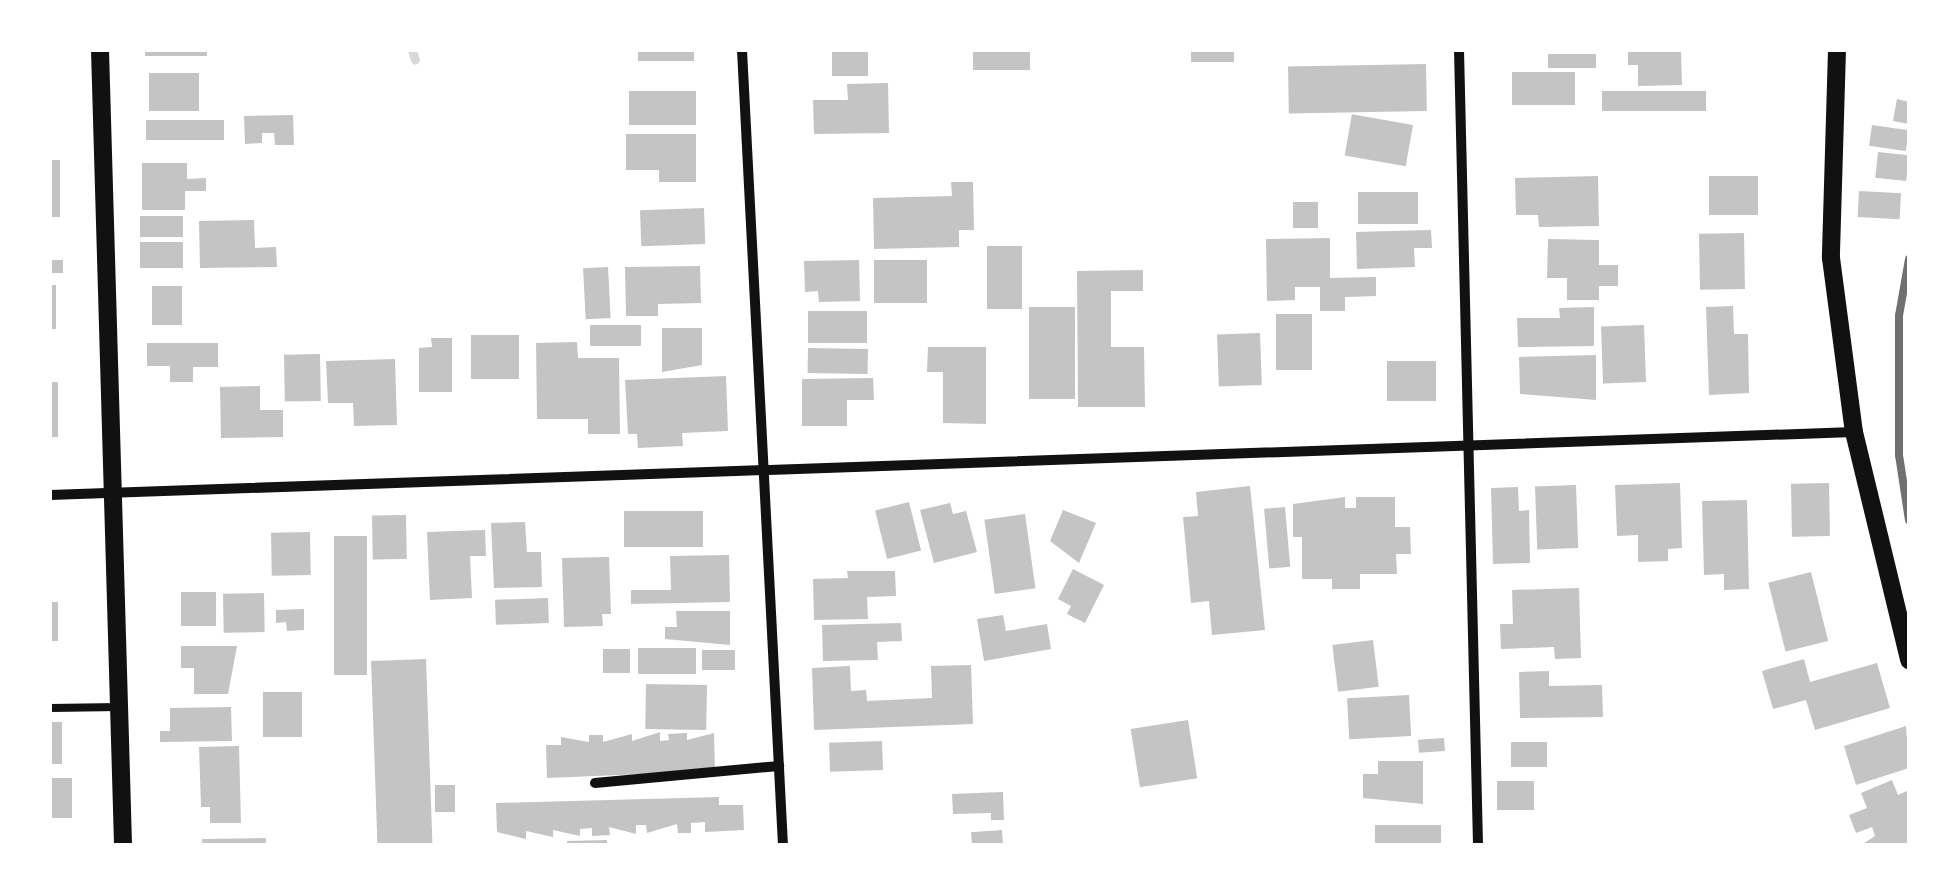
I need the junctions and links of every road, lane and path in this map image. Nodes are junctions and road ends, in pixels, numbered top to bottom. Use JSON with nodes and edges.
{"nodes":[{"id":1,"x":100,"y":50,"type":"edge"},
{"id":2,"x":742,"y":50,"type":"edge"},
{"id":3,"x":1459,"y":50,"type":"edge"},
{"id":4,"x":1837,"y":50,"type":"edge"},
{"id":5,"x":1854,"y":432,"type":"junction"},
{"id":6,"x":1466,"y":450,"type":"junction"},
{"id":7,"x":763,"y":468,"type":"junction"},
{"id":8,"x":113,"y":494,"type":"junction"},
{"id":9,"x":50,"y":496,"type":"edge"},
{"id":10,"x":1909,"y":660,"type":"edge"},
{"id":11,"x":50,"y":708,"type":"edge"},
{"id":12,"x":119,"y":708,"type":"junction"},
{"id":13,"x":778,"y":766,"type":"junction"},
{"id":14,"x":595,"y":784,"type":"dead end"},
{"id":15,"x":122,"y":845,"type":"edge"},
{"id":16,"x":783,"y":845,"type":"edge"},
{"id":17,"x":1478,"y":845,"type":"edge"}],
"edges":[{"from":1,"to":8,"type":"street"},
{"from":2,"to":7,"type":"street"},
{"from":3,"to":6,"type":"street"},
{"from":4,"to":5,"type":"street"},
{"from":5,"to":6,"type":"street"},
{"from":5,"to":10,"type":"street"},
{"from":6,"to":7,"type":"street"},
{"from":6,"to":17,"type":"street"},
{"from":7,"to":8,"type":"street"},
{"from":7,"to":13,"type":"street"},
{"from":8,"to":9,"type":"street"},
{"from":8,"to":12,"type":"street"},
{"from":11,"to":12,"type":"lane"},
{"from":12,"to":15,"type":"street"},
{"from":13,"to":14,"type":"street"},
{"from":13,"to":16,"type":"street"}]}
